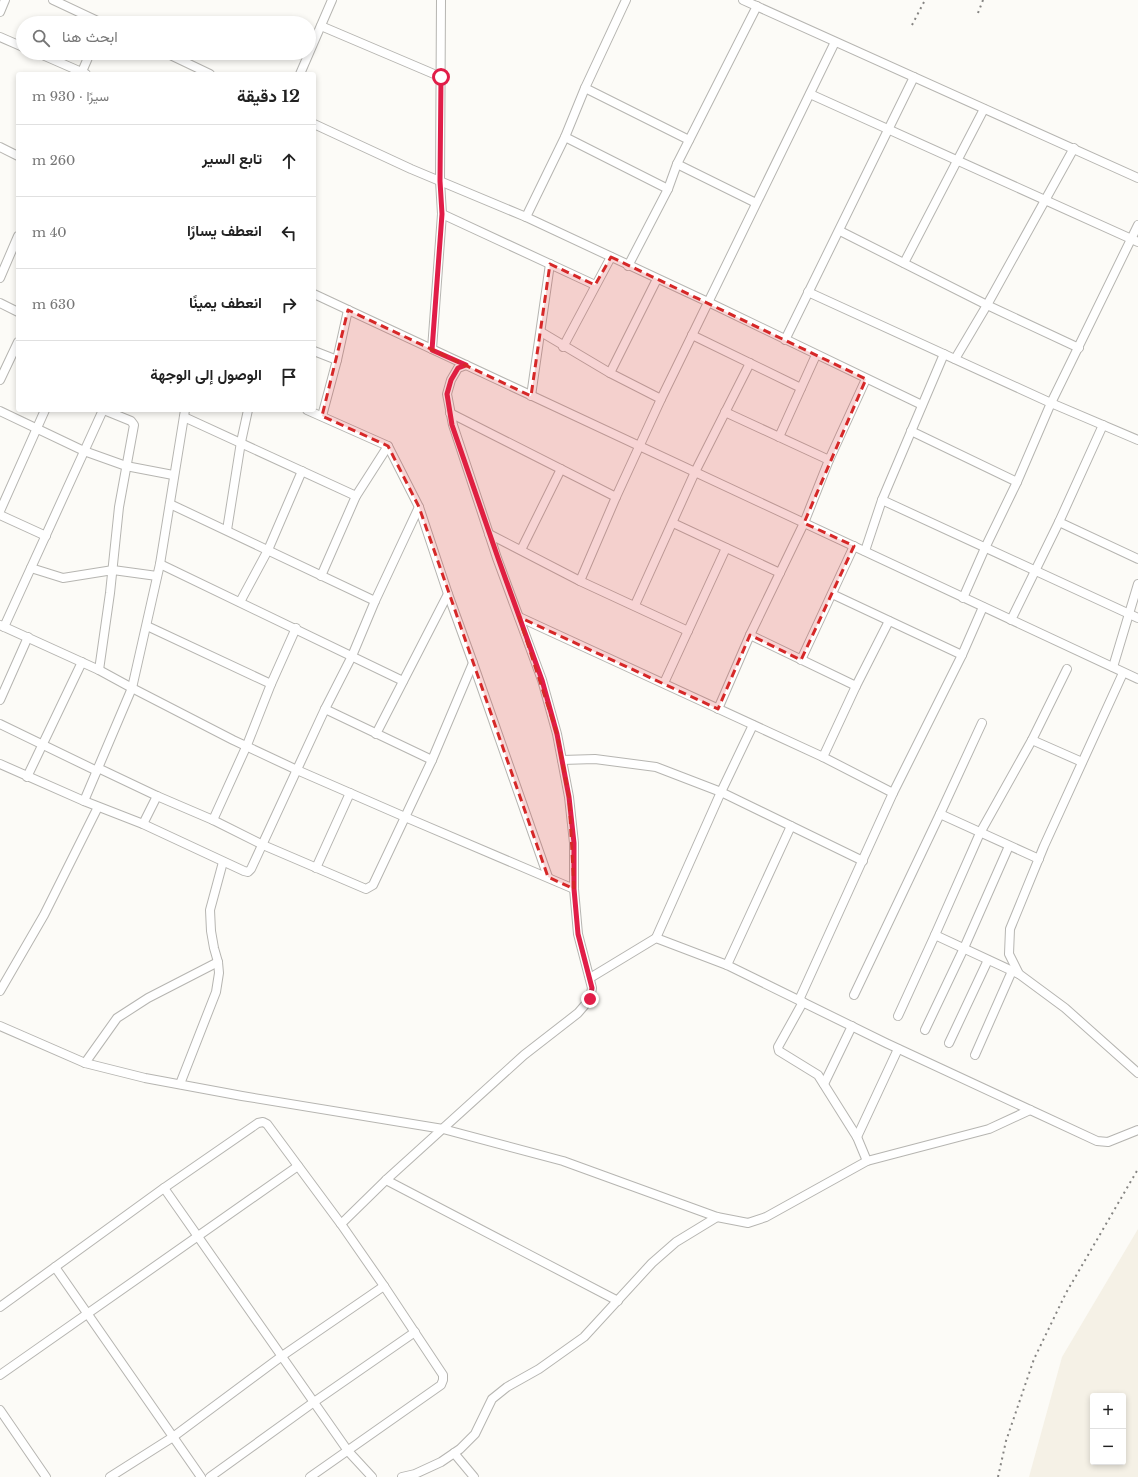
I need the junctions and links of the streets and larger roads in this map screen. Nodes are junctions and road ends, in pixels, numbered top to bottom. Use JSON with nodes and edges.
{"nodes":[{"id":1,"x":5,"y":0,"type":"edge"},
{"id":2,"x":53,"y":0,"type":"edge"},
{"id":3,"x":332,"y":0,"type":"edge"},
{"id":4,"x":441,"y":0,"type":"edge"},
{"id":5,"x":626,"y":0,"type":"edge"},
{"id":6,"x":743,"y":0,"type":"edge"},
{"id":7,"x":757,"y":6,"type":"junction"},
{"id":8,"x":0,"y":12,"type":"edge"},
{"id":9,"x":87,"y":16,"type":"edge"},
{"id":10,"x":321,"y":26,"type":"junction"},
{"id":11,"x":0,"y":36,"type":"edge"},
{"id":12,"x":316,"y":37,"type":"edge"},
{"id":13,"x":835,"y":42,"type":"junction"},
{"id":14,"x":16,"y":44,"type":"edge"},
{"id":15,"x":54,"y":60,"type":"edge"},
{"id":16,"x":88,"y":60,"type":"edge"},
{"id":17,"x":180,"y":60,"type":"edge"},
{"id":18,"x":306,"y":60,"type":"edge"},
{"id":19,"x":81,"y":72,"type":"edge"},
{"id":20,"x":83,"y":72,"type":"edge"},
{"id":21,"x":203,"y":72,"type":"edge"},
{"id":22,"x":301,"y":72,"type":"edge"},
{"id":23,"x":914,"y":76,"type":"junction"},
{"id":24,"x":441,"y":77,"type":"junction"},
{"id":25,"x":585,"y":88,"type":"junction"},
{"id":26,"x":810,"y":94,"type":"junction"},
{"id":27,"x":984,"y":109,"type":"junction"},
{"id":28,"x":316,"y":125,"type":"edge"},
{"id":29,"x":889,"y":130,"type":"junction"},
{"id":30,"x":565,"y":137,"type":"junction"},
{"id":31,"x":690,"y":140,"type":"junction"},
{"id":32,"x":0,"y":148,"type":"edge"},
{"id":33,"x":1074,"y":148,"type":"junction"},
{"id":34,"x":16,"y":155,"type":"edge"},
{"id":35,"x":956,"y":160,"type":"junction"},
{"id":36,"x":677,"y":164,"type":"junction"},
{"id":37,"x":1138,"y":178,"type":"edge"},
{"id":38,"x":440,"y":181,"type":"junction"},
{"id":39,"x":668,"y":189,"type":"junction"},
{"id":40,"x":1044,"y":200,"type":"junction"},
{"id":41,"x":756,"y":203,"type":"junction"},
{"id":42,"x":442,"y":214,"type":"junction"},
{"id":43,"x":526,"y":217,"type":"junction"},
{"id":44,"x":1138,"y":225,"type":"edge"},
{"id":45,"x":840,"y":231,"type":"junction"},
{"id":46,"x":16,"y":241,"type":"edge"},
{"id":47,"x":1134,"y":241,"type":"edge"},
{"id":48,"x":611,"y":257,"type":"junction"},
{"id":49,"x":904,"y":263,"type":"junction"},
{"id":50,"x":550,"y":264,"type":"junction"},
{"id":51,"x":628,"y":266,"type":"junction"},
{"id":52,"x":0,"y":278,"type":"edge"},
{"id":53,"x":657,"y":279,"type":"junction"},
{"id":54,"x":595,"y":285,"type":"junction"},
{"id":55,"x":808,"y":292,"type":"junction"},
{"id":56,"x":316,"y":295,"type":"edge"},
{"id":57,"x":708,"y":302,"type":"junction"},
{"id":58,"x":0,"y":303,"type":"edge"},
{"id":59,"x":987,"y":305,"type":"junction"},
{"id":60,"x":348,"y":310,"type":"junction"},
{"id":61,"x":16,"y":311,"type":"edge"},
{"id":62,"x":541,"y":332,"type":"junction"},
{"id":63,"x":692,"y":334,"type":"junction"},
{"id":64,"x":785,"y":340,"type":"junction"},
{"id":65,"x":16,"y":346,"type":"edge"},
{"id":66,"x":563,"y":346,"type":"junction"},
{"id":67,"x":1079,"y":348,"type":"junction"},
{"id":68,"x":432,"y":350,"type":"junction"},
{"id":69,"x":316,"y":352,"type":"edge"},
{"id":70,"x":944,"y":354,"type":"junction"},
{"id":71,"x":816,"y":355,"type":"junction"},
{"id":72,"x":955,"y":359,"type":"junction"},
{"id":73,"x":337,"y":360,"type":"junction"},
{"id":74,"x":750,"y":363,"type":"junction"},
{"id":75,"x":466,"y":365,"type":"junction"},
{"id":76,"x":610,"y":373,"type":"junction"},
{"id":77,"x":866,"y":379,"type":"junction"},
{"id":78,"x":0,"y":380,"type":"edge"},
{"id":79,"x":801,"y":388,"type":"junction"},
{"id":80,"x":531,"y":396,"type":"junction"},
{"id":81,"x":660,"y":399,"type":"junction"},
{"id":82,"x":1051,"y":403,"type":"junction"},
{"id":83,"x":922,"y":405,"type":"junction"},
{"id":84,"x":0,"y":411,"type":"edge"},
{"id":85,"x":44,"y":412,"type":"edge"},
{"id":86,"x":102,"y":412,"type":"edge"},
{"id":87,"x":108,"y":412,"type":"edge"},
{"id":88,"x":248,"y":412,"type":"edge"},
{"id":89,"x":312,"y":412,"type":"edge"},
{"id":90,"x":725,"y":412,"type":"junction"},
{"id":91,"x":184,"y":413,"type":"edge"},
{"id":92,"x":450,"y":413,"type":"junction"},
{"id":93,"x":322,"y":416,"type":"junction"},
{"id":94,"x":1103,"y":425,"type":"junction"},
{"id":95,"x":36,"y":428,"type":"junction"},
{"id":96,"x":911,"y":431,"type":"junction"},
{"id":97,"x":779,"y":437,"type":"junction"},
{"id":98,"x":1138,"y":440,"type":"edge"},
{"id":99,"x":241,"y":442,"type":"junction"},
{"id":100,"x":388,"y":446,"type":"junction"},
{"id":101,"x":639,"y":446,"type":"junction"},
{"id":102,"x":84,"y":451,"type":"junction"},
{"id":103,"x":829,"y":460,"type":"junction"},
{"id":104,"x":126,"y":466,"type":"junction"},
{"id":105,"x":560,"y":469,"type":"junction"},
{"id":106,"x":302,"y":472,"type":"junction"},
{"id":107,"x":695,"y":472,"type":"junction"},
{"id":108,"x":174,"y":475,"type":"junction"},
{"id":109,"x":1017,"y":482,"type":"junction"},
{"id":110,"x":356,"y":496,"type":"junction"},
{"id":111,"x":616,"y":497,"type":"junction"},
{"id":112,"x":882,"y":500,"type":"junction"},
{"id":113,"x":170,"y":504,"type":"junction"},
{"id":114,"x":419,"y":507,"type":"junction"},
{"id":115,"x":0,"y":510,"type":"edge"},
{"id":116,"x":0,"y":515,"type":"edge"},
{"id":117,"x":1059,"y":522,"type":"junction"},
{"id":118,"x":673,"y":523,"type":"junction"},
{"id":119,"x":804,"y":523,"type":"junction"},
{"id":120,"x":227,"y":530,"type":"junction"},
{"id":121,"x":489,"y":534,"type":"junction"},
{"id":122,"x":46,"y":536,"type":"junction"},
{"id":123,"x":854,"y":546,"type":"junction"},
{"id":124,"x":726,"y":548,"type":"junction"},
{"id":125,"x":985,"y":548,"type":"junction"},
{"id":126,"x":268,"y":550,"type":"junction"},
{"id":127,"x":521,"y":550,"type":"junction"},
{"id":128,"x":865,"y":552,"type":"junction"},
{"id":129,"x":1138,"y":559,"type":"edge"},
{"id":130,"x":160,"y":564,"type":"junction"},
{"id":131,"x":31,"y":568,"type":"junction"},
{"id":132,"x":113,"y":570,"type":"junction"},
{"id":133,"x":1035,"y":571,"type":"junction"},
{"id":134,"x":780,"y":573,"type":"junction"},
{"id":135,"x":158,"y":576,"type":"junction"},
{"id":136,"x":321,"y":576,"type":"junction"},
{"id":137,"x":580,"y":581,"type":"junction"},
{"id":138,"x":1138,"y":584,"type":"edge"},
{"id":139,"x":448,"y":594,"type":"junction"},
{"id":140,"x":832,"y":594,"type":"junction"},
{"id":141,"x":963,"y":598,"type":"junction"},
{"id":142,"x":376,"y":601,"type":"junction"},
{"id":143,"x":240,"y":602,"type":"junction"},
{"id":144,"x":635,"y":605,"type":"junction"},
{"id":145,"x":983,"y":607,"type":"junction"},
{"id":146,"x":1129,"y":613,"type":"junction"},
{"id":147,"x":519,"y":618,"type":"junction"},
{"id":148,"x":1138,"y":618,"type":"edge"},
{"id":149,"x":1011,"y":620,"type":"junction"},
{"id":150,"x":889,"y":622,"type":"junction"},
{"id":151,"x":2,"y":626,"type":"edge"},
{"id":152,"x":147,"y":626,"type":"junction"},
{"id":153,"x":296,"y":628,"type":"junction"},
{"id":154,"x":688,"y":631,"type":"junction"},
{"id":155,"x":750,"y":635,"type":"junction"},
{"id":156,"x":28,"y":638,"type":"junction"},
{"id":157,"x":962,"y":655,"type":"junction"},
{"id":158,"x":352,"y":656,"type":"junction"},
{"id":159,"x":801,"y":660,"type":"junction"},
{"id":160,"x":82,"y":662,"type":"junction"},
{"id":161,"x":474,"y":663,"type":"junction"},
{"id":162,"x":1112,"y":667,"type":"junction"},
{"id":163,"x":1067,"y":669,"type":"dead end"},
{"id":164,"x":99,"y":670,"type":"junction"},
{"id":165,"x":1124,"y":672,"type":"junction"},
{"id":166,"x":1138,"y":679,"type":"edge"},
{"id":167,"x":403,"y":681,"type":"junction"},
{"id":168,"x":664,"y":683,"type":"junction"},
{"id":169,"x":271,"y":684,"type":"junction"},
{"id":170,"x":856,"y":686,"type":"junction"},
{"id":171,"x":132,"y":688,"type":"junction"},
{"id":172,"x":0,"y":700,"type":"edge"},
{"id":173,"x":325,"y":709,"type":"junction"},
{"id":174,"x":718,"y":709,"type":"junction"},
{"id":175,"x":982,"y":723,"type":"dead end"},
{"id":176,"x":0,"y":724,"type":"edge"},
{"id":177,"x":753,"y":725,"type":"junction"},
{"id":178,"x":376,"y":734,"type":"junction"},
{"id":179,"x":1032,"y":740,"type":"junction"},
{"id":180,"x":43,"y":744,"type":"junction"},
{"id":181,"x":247,"y":745,"type":"junction"},
{"id":182,"x":823,"y":757,"type":"junction"},
{"id":183,"x":432,"y":760,"type":"junction"},
{"id":184,"x":562,"y":760,"type":"junction"},
{"id":185,"x":1082,"y":762,"type":"junction"},
{"id":186,"x":0,"y":764,"type":"edge"},
{"id":187,"x":98,"y":770,"type":"junction"},
{"id":188,"x":297,"y":770,"type":"junction"},
{"id":189,"x":27,"y":777,"type":"junction"},
{"id":190,"x":721,"y":792,"type":"junction"},
{"id":191,"x":350,"y":793,"type":"junction"},
{"id":192,"x":893,"y":793,"type":"junction"},
{"id":193,"x":157,"y":796,"type":"junction"},
{"id":194,"x":84,"y":801,"type":"junction"},
{"id":195,"x":98,"y":807,"type":"junction"},
{"id":196,"x":940,"y":814,"type":"junction"},
{"id":197,"x":405,"y":817,"type":"junction"},
{"id":198,"x":213,"y":820,"type":"junction"},
{"id":199,"x":143,"y":824,"type":"junction"},
{"id":200,"x":791,"y":826,"type":"junction"},
{"id":201,"x":980,"y":833,"type":"junction"},
{"id":202,"x":263,"y":845,"type":"junction"},
{"id":203,"x":1009,"y":846,"type":"junction"},
{"id":204,"x":1039,"y":859,"type":"junction"},
{"id":205,"x":863,"y":861,"type":"junction"},
{"id":206,"x":223,"y":862,"type":"junction"},
{"id":207,"x":316,"y":868,"type":"junction"},
{"id":208,"x":548,"y":877,"type":"junction"},
{"id":209,"x":574,"y":889,"type":"junction"},
{"id":210,"x":935,"y":934,"type":"junction"},
{"id":211,"x":656,"y":938,"type":"junction"},
{"id":212,"x":964,"y":948,"type":"junction"},
{"id":213,"x":988,"y":960,"type":"junction"},
{"id":214,"x":218,"y":962,"type":"junction"},
{"id":215,"x":727,"y":964,"type":"junction"},
{"id":216,"x":1015,"y":972,"type":"junction"},
{"id":217,"x":590,"y":978,"type":"junction"},
{"id":218,"x":0,"y":991,"type":"edge"},
{"id":219,"x":854,"y":995,"type":"dead end"},
{"id":220,"x":801,"y":1001,"type":"junction"},
{"id":221,"x":898,"y":1016,"type":"dead end"},
{"id":222,"x":0,"y":1026,"type":"edge"},
{"id":223,"x":852,"y":1026,"type":"junction"},
{"id":224,"x":925,"y":1030,"type":"dead end"},
{"id":225,"x":949,"y":1043,"type":"dead end"},
{"id":226,"x":898,"y":1049,"type":"junction"},
{"id":227,"x":975,"y":1055,"type":"dead end"},
{"id":228,"x":85,"y":1063,"type":"junction"},
{"id":229,"x":1138,"y":1072,"type":"edge"},
{"id":230,"x":180,"y":1084,"type":"junction"},
{"id":231,"x":824,"y":1084,"type":"junction"},
{"id":232,"x":1030,"y":1110,"type":"junction"},
{"id":233,"x":443,"y":1128,"type":"junction"},
{"id":234,"x":1138,"y":1130,"type":"edge"},
{"id":235,"x":857,"y":1137,"type":"junction"},
{"id":236,"x":867,"y":1161,"type":"junction"},
{"id":237,"x":298,"y":1166,"type":"junction"},
{"id":238,"x":386,"y":1180,"type":"junction"},
{"id":239,"x":164,"y":1188,"type":"junction"},
{"id":240,"x":717,"y":1217,"type":"junction"},
{"id":241,"x":341,"y":1224,"type":"junction"},
{"id":242,"x":198,"y":1236,"type":"junction"},
{"id":243,"x":55,"y":1267,"type":"junction"},
{"id":244,"x":384,"y":1286,"type":"junction"},
{"id":245,"x":618,"y":1301,"type":"junction"},
{"id":246,"x":0,"y":1307,"type":"edge"},
{"id":247,"x":87,"y":1313,"type":"junction"},
{"id":248,"x":415,"y":1332,"type":"junction"},
{"id":249,"x":282,"y":1356,"type":"junction"},
{"id":250,"x":0,"y":1375,"type":"edge"},
{"id":251,"x":314,"y":1402,"type":"junction"},
{"id":252,"x":0,"y":1410,"type":"edge"},
{"id":253,"x":173,"y":1437,"type":"junction"},
{"id":254,"x":348,"y":1451,"type":"junction"},
{"id":255,"x":454,"y":1454,"type":"junction"},
{"id":256,"x":46,"y":1477,"type":"edge"},
{"id":257,"x":110,"y":1477,"type":"edge"},
{"id":258,"x":201,"y":1477,"type":"edge"},
{"id":259,"x":210,"y":1477,"type":"edge"},
{"id":260,"x":310,"y":1477,"type":"edge"},
{"id":261,"x":372,"y":1477,"type":"edge"},
{"id":262,"x":402,"y":1477,"type":"edge"},
{"id":263,"x":474,"y":1477,"type":"edge"}],
"edges":[{"from":1,"to":8,"type":"street"},
{"from":2,"to":9,"type":"street"},
{"from":3,"to":10,"type":"street"},
{"from":4,"to":24,"type":"street"},
{"from":5,"to":25,"type":"street"},
{"from":6,"to":7,"type":"street"},
{"from":7,"to":13,"type":"street"},
{"from":7,"to":31,"type":"street"},
{"from":10,"to":12,"type":"street"},
{"from":10,"to":24,"type":"street"},
{"from":11,"to":14,"type":"street"},
{"from":13,"to":23,"type":"street"},
{"from":13,"to":26,"type":"street"},
{"from":15,"to":19,"type":"street"},
{"from":16,"to":20,"type":"street"},
{"from":17,"to":21,"type":"street"},
{"from":18,"to":22,"type":"street"},
{"from":23,"to":27,"type":"street"},
{"from":23,"to":29,"type":"street"},
{"from":24,"to":38,"type":"street"},
{"from":25,"to":30,"type":"street"},
{"from":25,"to":31,"type":"street"},
{"from":26,"to":29,"type":"street"},
{"from":26,"to":41,"type":"street"},
{"from":27,"to":33,"type":"street"},
{"from":27,"to":35,"type":"street"},
{"from":28,"to":38,"type":"street"},
{"from":29,"to":35,"type":"street"},
{"from":29,"to":45,"type":"street"},
{"from":30,"to":39,"type":"street"},
{"from":30,"to":43,"type":"street"},
{"from":31,"to":36,"type":"street"},
{"from":32,"to":34,"type":"street"},
{"from":33,"to":37,"type":"street"},
{"from":33,"to":40,"type":"street"},
{"from":35,"to":40,"type":"street"},
{"from":35,"to":49,"type":"street"},
{"from":36,"to":39,"type":"street"},
{"from":36,"to":41,"type":"street"},
{"from":38,"to":42,"type":"street"},
{"from":38,"to":43,"type":"street"},
{"from":39,"to":51,"type":"street"},
{"from":40,"to":47,"type":"street"},
{"from":40,"to":59,"type":"street"},
{"from":41,"to":57,"type":"street"},
{"from":42,"to":50,"type":"street"},
{"from":42,"to":68,"type":"street"},
{"from":43,"to":48,"type":"street"},
{"from":44,"to":47,"type":"street"},
{"from":45,"to":49,"type":"street"},
{"from":45,"to":55,"type":"street"},
{"from":46,"to":52,"type":"street"},
{"from":47,"to":67,"type":"street"},
{"from":48,"to":51,"type":"street"},
{"from":48,"to":54,"type":"street"},
{"from":49,"to":59,"type":"street"},
{"from":50,"to":54,"type":"street"},
{"from":50,"to":62,"type":"street"},
{"from":51,"to":53,"type":"street"},
{"from":53,"to":57,"type":"street"},
{"from":53,"to":76,"type":"street"},
{"from":54,"to":66,"type":"street"},
{"from":55,"to":64,"type":"street"},
{"from":55,"to":70,"type":"street"},
{"from":56,"to":60,"type":"street"},
{"from":57,"to":63,"type":"street"},
{"from":57,"to":64,"type":"street"},
{"from":58,"to":61,"type":"street"},
{"from":59,"to":67,"type":"street"},
{"from":59,"to":72,"type":"street"},
{"from":60,"to":68,"type":"street"},
{"from":60,"to":73,"type":"street"},
{"from":62,"to":66,"type":"street"},
{"from":62,"to":80,"type":"street"},
{"from":63,"to":74,"type":"street"},
{"from":63,"to":81,"type":"street"},
{"from":64,"to":71,"type":"street"},
{"from":65,"to":78,"type":"street"},
{"from":66,"to":76,"type":"street"},
{"from":67,"to":82,"type":"street"},
{"from":68,"to":75,"type":"street"},
{"from":69,"to":73,"type":"street"},
{"from":70,"to":72,"type":"street"},
{"from":70,"to":83,"type":"street"},
{"from":71,"to":77,"type":"street"},
{"from":71,"to":79,"type":"street"},
{"from":72,"to":82,"type":"street"},
{"from":73,"to":93,"type":"street"},
{"from":74,"to":79,"type":"street"},
{"from":74,"to":90,"type":"street"},
{"from":75,"to":80,"type":"street"},
{"from":75,"to":92,"type":"street"},
{"from":76,"to":81,"type":"street"},
{"from":77,"to":83,"type":"street"},
{"from":77,"to":103,"type":"street"},
{"from":79,"to":97,"type":"street"},
{"from":80,"to":101,"type":"street"},
{"from":81,"to":101,"type":"street"},
{"from":82,"to":94,"type":"street"},
{"from":82,"to":109,"type":"street"},
{"from":83,"to":96,"type":"street"},
{"from":84,"to":95,"type":"street"},
{"from":85,"to":95,"type":"street"},
{"from":86,"to":102,"type":"street"},
{"from":87,"to":104,"type":"street"},
{"from":88,"to":99,"type":"street"},
{"from":89,"to":93,"type":"street"},
{"from":90,"to":97,"type":"street"},
{"from":90,"to":107,"type":"street"},
{"from":91,"to":99,"type":"street"},
{"from":91,"to":108,"type":"street"},
{"from":92,"to":105,"type":"street"},
{"from":92,"to":121,"type":"street"},
{"from":93,"to":100,"type":"street"},
{"from":94,"to":98,"type":"street"},
{"from":94,"to":117,"type":"street"},
{"from":95,"to":102,"type":"street"},
{"from":95,"to":115,"type":"street"},
{"from":96,"to":109,"type":"street"},
{"from":96,"to":112,"type":"street"},
{"from":97,"to":103,"type":"street"},
{"from":99,"to":106,"type":"street"},
{"from":99,"to":120,"type":"street"},
{"from":100,"to":110,"type":"street"},
{"from":100,"to":114,"type":"street"},
{"from":101,"to":107,"type":"street"},
{"from":101,"to":111,"type":"street"},
{"from":102,"to":104,"type":"street"},
{"from":102,"to":122,"type":"street"},
{"from":103,"to":119,"type":"street"},
{"from":104,"to":108,"type":"street"},
{"from":104,"to":132,"type":"street"},
{"from":105,"to":111,"type":"street"},
{"from":105,"to":127,"type":"street"},
{"from":106,"to":110,"type":"street"},
{"from":106,"to":126,"type":"street"},
{"from":107,"to":118,"type":"street"},
{"from":107,"to":119,"type":"street"},
{"from":108,"to":113,"type":"street"},
{"from":109,"to":125,"type":"street"},
{"from":110,"to":136,"type":"street"},
{"from":111,"to":137,"type":"street"},
{"from":112,"to":125,"type":"street"},
{"from":112,"to":128,"type":"street"},
{"from":113,"to":120,"type":"street"},
{"from":113,"to":130,"type":"street"},
{"from":114,"to":139,"type":"street"},
{"from":114,"to":142,"type":"street"},
{"from":116,"to":122,"type":"street"},
{"from":117,"to":129,"type":"street"},
{"from":117,"to":133,"type":"street"},
{"from":118,"to":124,"type":"street"},
{"from":118,"to":144,"type":"street"},
{"from":119,"to":123,"type":"street"},
{"from":119,"to":134,"type":"street"},
{"from":120,"to":126,"type":"street"},
{"from":121,"to":127,"type":"street"},
{"from":121,"to":147,"type":"street"},
{"from":122,"to":131,"type":"street"},
{"from":123,"to":128,"type":"street"},
{"from":123,"to":140,"type":"street"},
{"from":124,"to":134,"type":"street"},
{"from":124,"to":154,"type":"street"},
{"from":125,"to":133,"type":"street"},
{"from":125,"to":141,"type":"street"},
{"from":126,"to":136,"type":"street"},
{"from":126,"to":143,"type":"street"},
{"from":127,"to":137,"type":"street"},
{"from":128,"to":141,"type":"street"},
{"from":130,"to":135,"type":"street"},
{"from":130,"to":143,"type":"street"},
{"from":131,"to":132,"type":"street"},
{"from":131,"to":151,"type":"street"},
{"from":132,"to":135,"type":"street"},
{"from":132,"to":164,"type":"street"},
{"from":133,"to":146,"type":"street"},
{"from":133,"to":149,"type":"street"},
{"from":134,"to":155,"type":"street"},
{"from":135,"to":152,"type":"street"},
{"from":136,"to":142,"type":"street"},
{"from":137,"to":144,"type":"street"},
{"from":138,"to":146,"type":"street"},
{"from":139,"to":161,"type":"street"},
{"from":139,"to":167,"type":"street"},
{"from":140,"to":150,"type":"street"},
{"from":140,"to":159,"type":"street"},
{"from":141,"to":145,"type":"street"},
{"from":142,"to":158,"type":"street"},
{"from":143,"to":153,"type":"street"},
{"from":144,"to":154,"type":"street"},
{"from":145,"to":149,"type":"street"},
{"from":145,"to":157,"type":"street"},
{"from":146,"to":148,"type":"street"},
{"from":146,"to":162,"type":"street"},
{"from":147,"to":168,"type":"street"},
{"from":147,"to":184,"type":"street"},
{"from":149,"to":162,"type":"street"},
{"from":150,"to":157,"type":"street"},
{"from":150,"to":170,"type":"street"},
{"from":151,"to":156,"type":"street"},
{"from":152,"to":169,"type":"street"},
{"from":152,"to":171,"type":"street"},
{"from":153,"to":158,"type":"street"},
{"from":153,"to":169,"type":"street"},
{"from":154,"to":168,"type":"street"},
{"from":155,"to":159,"type":"street"},
{"from":155,"to":174,"type":"street"},
{"from":156,"to":160,"type":"street"},
{"from":156,"to":172,"type":"street"},
{"from":157,"to":192,"type":"street"},
{"from":158,"to":167,"type":"street"},
{"from":158,"to":173,"type":"street"},
{"from":159,"to":170,"type":"street"},
{"from":160,"to":164,"type":"street"},
{"from":160,"to":180,"type":"street"},
{"from":161,"to":183,"type":"street"},
{"from":161,"to":208,"type":"street"},
{"from":162,"to":165,"type":"street"},
{"from":163,"to":179,"type":"street"},
{"from":164,"to":171,"type":"street"},
{"from":165,"to":166,"type":"street"},
{"from":165,"to":185,"type":"street"},
{"from":167,"to":178,"type":"street"},
{"from":168,"to":174,"type":"street"},
{"from":169,"to":181,"type":"street"},
{"from":170,"to":182,"type":"street"},
{"from":171,"to":181,"type":"street"},
{"from":171,"to":187,"type":"street"},
{"from":173,"to":178,"type":"street"},
{"from":173,"to":188,"type":"street"},
{"from":174,"to":177,"type":"street"},
{"from":175,"to":196,"type":"street"},
{"from":176,"to":180,"type":"street"},
{"from":177,"to":182,"type":"street"},
{"from":177,"to":190,"type":"street"},
{"from":178,"to":183,"type":"street"},
{"from":179,"to":185,"type":"street"},
{"from":179,"to":201,"type":"street"},
{"from":180,"to":187,"type":"street"},
{"from":180,"to":189,"type":"street"},
{"from":181,"to":188,"type":"street"},
{"from":181,"to":198,"type":"street"},
{"from":182,"to":192,"type":"street"},
{"from":183,"to":197,"type":"street"},
{"from":184,"to":190,"type":"street"},
{"from":184,"to":209,"type":"street"},
{"from":185,"to":204,"type":"street"},
{"from":186,"to":189,"type":"street"},
{"from":187,"to":193,"type":"street"},
{"from":187,"to":194,"type":"street"},
{"from":188,"to":191,"type":"street"},
{"from":188,"to":202,"type":"street"},
{"from":189,"to":194,"type":"street"},
{"from":190,"to":200,"type":"street"},
{"from":190,"to":211,"type":"street"},
{"from":191,"to":197,"type":"street"},
{"from":191,"to":207,"type":"street"},
{"from":192,"to":205,"type":"street"},
{"from":193,"to":198,"type":"street"},
{"from":193,"to":199,"type":"street"},
{"from":194,"to":195,"type":"street"},
{"from":195,"to":199,"type":"street"},
{"from":195,"to":218,"type":"street"},
{"from":196,"to":201,"type":"street"},
{"from":196,"to":219,"type":"street"},
{"from":197,"to":207,"type":"street"},
{"from":197,"to":208,"type":"street"},
{"from":198,"to":202,"type":"street"},
{"from":199,"to":206,"type":"street"},
{"from":200,"to":205,"type":"street"},
{"from":200,"to":215,"type":"street"},
{"from":201,"to":203,"type":"street"},
{"from":201,"to":210,"type":"street"},
{"from":202,"to":206,"type":"street"},
{"from":202,"to":207,"type":"street"},
{"from":203,"to":204,"type":"street"},
{"from":203,"to":212,"type":"street"},
{"from":204,"to":216,"type":"street"},
{"from":205,"to":220,"type":"street"},
{"from":206,"to":214,"type":"street"},
{"from":208,"to":209,"type":"street"},
{"from":209,"to":217,"type":"street"},
{"from":210,"to":212,"type":"street"},
{"from":210,"to":221,"type":"street"},
{"from":211,"to":215,"type":"street"},
{"from":211,"to":217,"type":"street"},
{"from":212,"to":213,"type":"street"},
{"from":212,"to":224,"type":"street"},
{"from":213,"to":216,"type":"street"},
{"from":213,"to":225,"type":"street"},
{"from":214,"to":228,"type":"street"},
{"from":214,"to":230,"type":"street"},
{"from":215,"to":220,"type":"street"},
{"from":216,"to":227,"type":"street"},
{"from":216,"to":229,"type":"street"},
{"from":217,"to":233,"type":"street"},
{"from":220,"to":223,"type":"street"},
{"from":220,"to":231,"type":"street"},
{"from":222,"to":228,"type":"street"},
{"from":223,"to":226,"type":"street"},
{"from":223,"to":231,"type":"street"},
{"from":226,"to":232,"type":"street"},
{"from":226,"to":235,"type":"street"},
{"from":228,"to":230,"type":"street"},
{"from":230,"to":233,"type":"street"},
{"from":231,"to":235,"type":"street"},
{"from":232,"to":234,"type":"street"},
{"from":232,"to":236,"type":"street"},
{"from":233,"to":238,"type":"street"},
{"from":233,"to":240,"type":"street"},
{"from":235,"to":236,"type":"street"},
{"from":236,"to":240,"type":"street"},
{"from":237,"to":239,"type":"street"},
{"from":237,"to":241,"type":"street"},
{"from":237,"to":242,"type":"street"},
{"from":238,"to":241,"type":"street"},
{"from":238,"to":245,"type":"street"},
{"from":239,"to":242,"type":"street"},
{"from":239,"to":243,"type":"street"},
{"from":240,"to":245,"type":"street"},
{"from":241,"to":244,"type":"street"},
{"from":242,"to":247,"type":"street"},
{"from":242,"to":249,"type":"street"},
{"from":243,"to":246,"type":"street"},
{"from":243,"to":247,"type":"street"},
{"from":244,"to":248,"type":"street"},
{"from":244,"to":249,"type":"street"},
{"from":245,"to":255,"type":"street"},
{"from":247,"to":250,"type":"street"},
{"from":247,"to":253,"type":"street"},
{"from":248,"to":251,"type":"street"},
{"from":248,"to":254,"type":"street"},
{"from":249,"to":251,"type":"street"},
{"from":249,"to":253,"type":"street"},
{"from":251,"to":254,"type":"street"},
{"from":251,"to":259,"type":"street"},
{"from":252,"to":256,"type":"street"},
{"from":253,"to":257,"type":"street"},
{"from":253,"to":258,"type":"street"},
{"from":254,"to":260,"type":"street"},
{"from":254,"to":261,"type":"street"},
{"from":255,"to":262,"type":"street"},
{"from":255,"to":263,"type":"street"}]}
